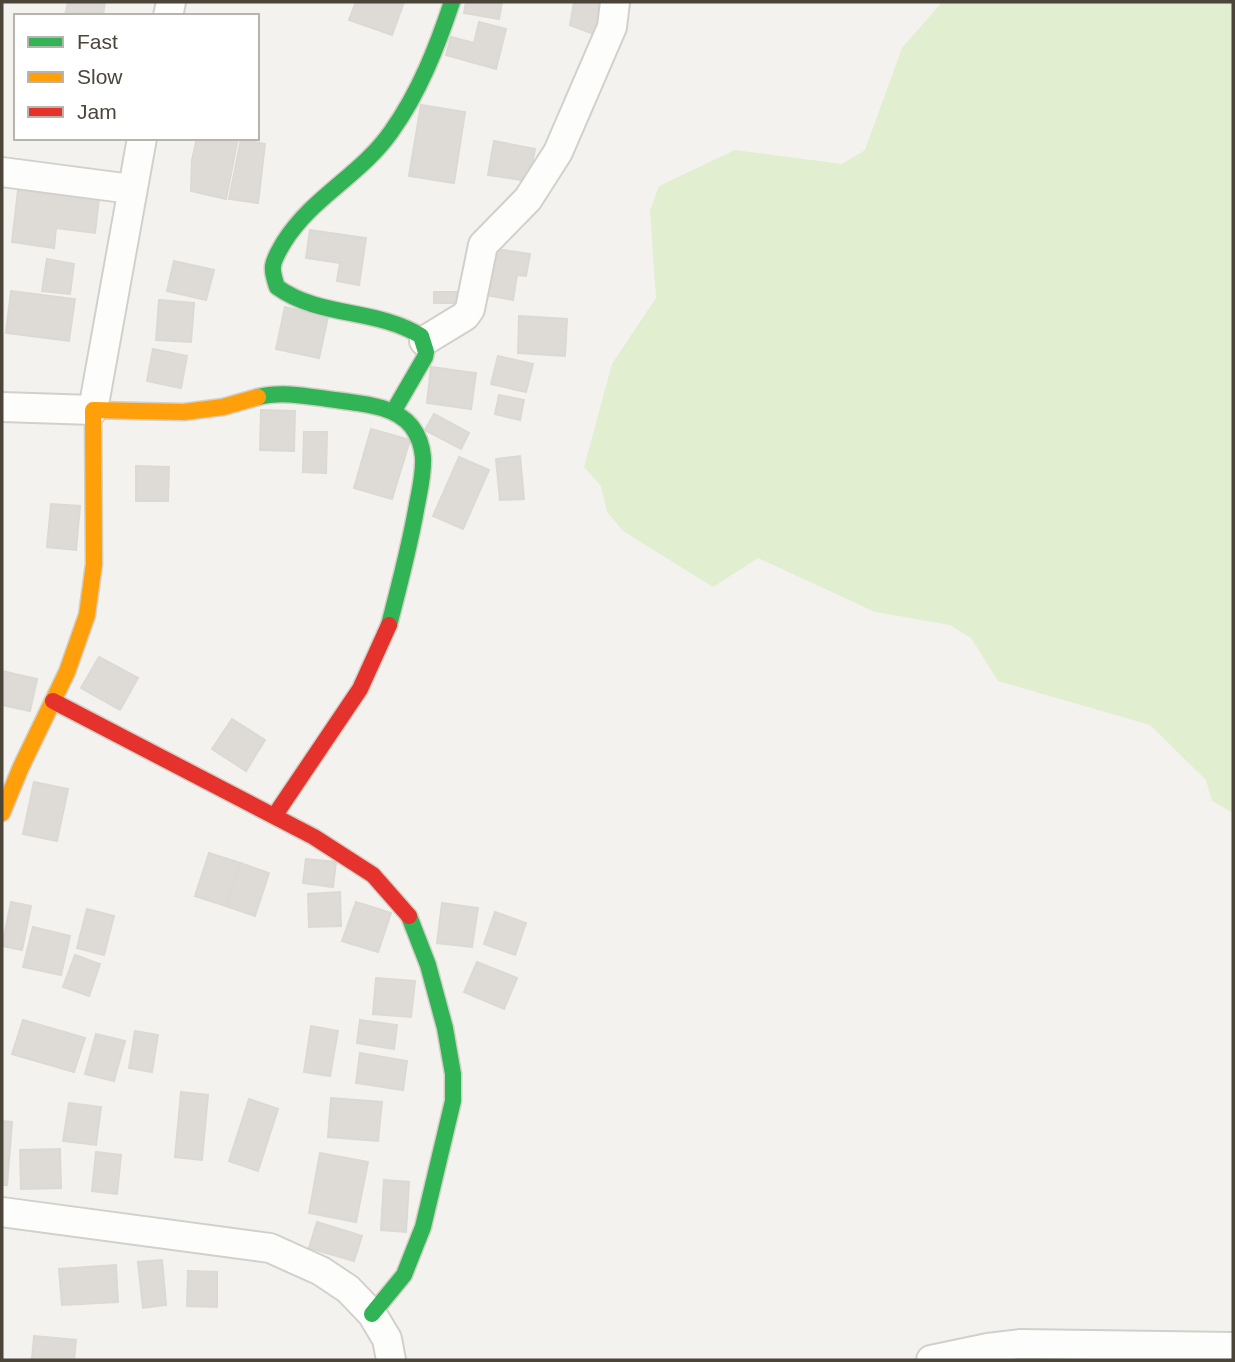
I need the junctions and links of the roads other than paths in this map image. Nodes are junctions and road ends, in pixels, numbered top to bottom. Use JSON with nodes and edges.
{"nodes":[{"id":1,"x":452,"y":2,"type":"edge"},
{"id":2,"x":615,"y":2,"type":"edge"},
{"id":3,"x":142,"y":140,"type":"edge"},
{"id":4,"x":2,"y":172,"type":"edge"},
{"id":5,"x":131,"y":189,"type":"junction"},
{"id":6,"x":424,"y":341,"type":"junction"},
{"id":7,"x":2,"y":407,"type":"edge"},
{"id":8,"x":93,"y":410,"type":"junction"},
{"id":9,"x":393,"y":412,"type":"junction"},
{"id":10,"x":52,"y":701,"type":"junction"},
{"id":11,"x":4,"y":799,"type":"edge"},
{"id":12,"x":275,"y":815,"type":"junction"},
{"id":13,"x":2,"y":1212,"type":"edge"},
{"id":14,"x":372,"y":1314,"type":"junction"},
{"id":15,"x":1233,"y":1347,"type":"edge"},
{"id":16,"x":391,"y":1360,"type":"edge"},
{"id":17,"x":932,"y":1360,"type":"edge"}],
"edges":[{"from":1,"to":6,"type":"street"},
{"from":2,"to":6,"type":"street"},
{"from":3,"to":5,"type":"street"},
{"from":4,"to":5,"type":"street"},
{"from":5,"to":8,"type":"street"},
{"from":6,"to":9,"type":"street"},
{"from":7,"to":8,"type":"street"},
{"from":8,"to":9,"type":"street"},
{"from":8,"to":10,"type":"street"},
{"from":9,"to":12,"type":"street"},
{"from":10,"to":11,"type":"street"},
{"from":10,"to":12,"type":"street"},
{"from":12,"to":14,"type":"street"},
{"from":13,"to":14,"type":"street"},
{"from":14,"to":16,"type":"street"},
{"from":15,"to":17,"type":"street"}]}
